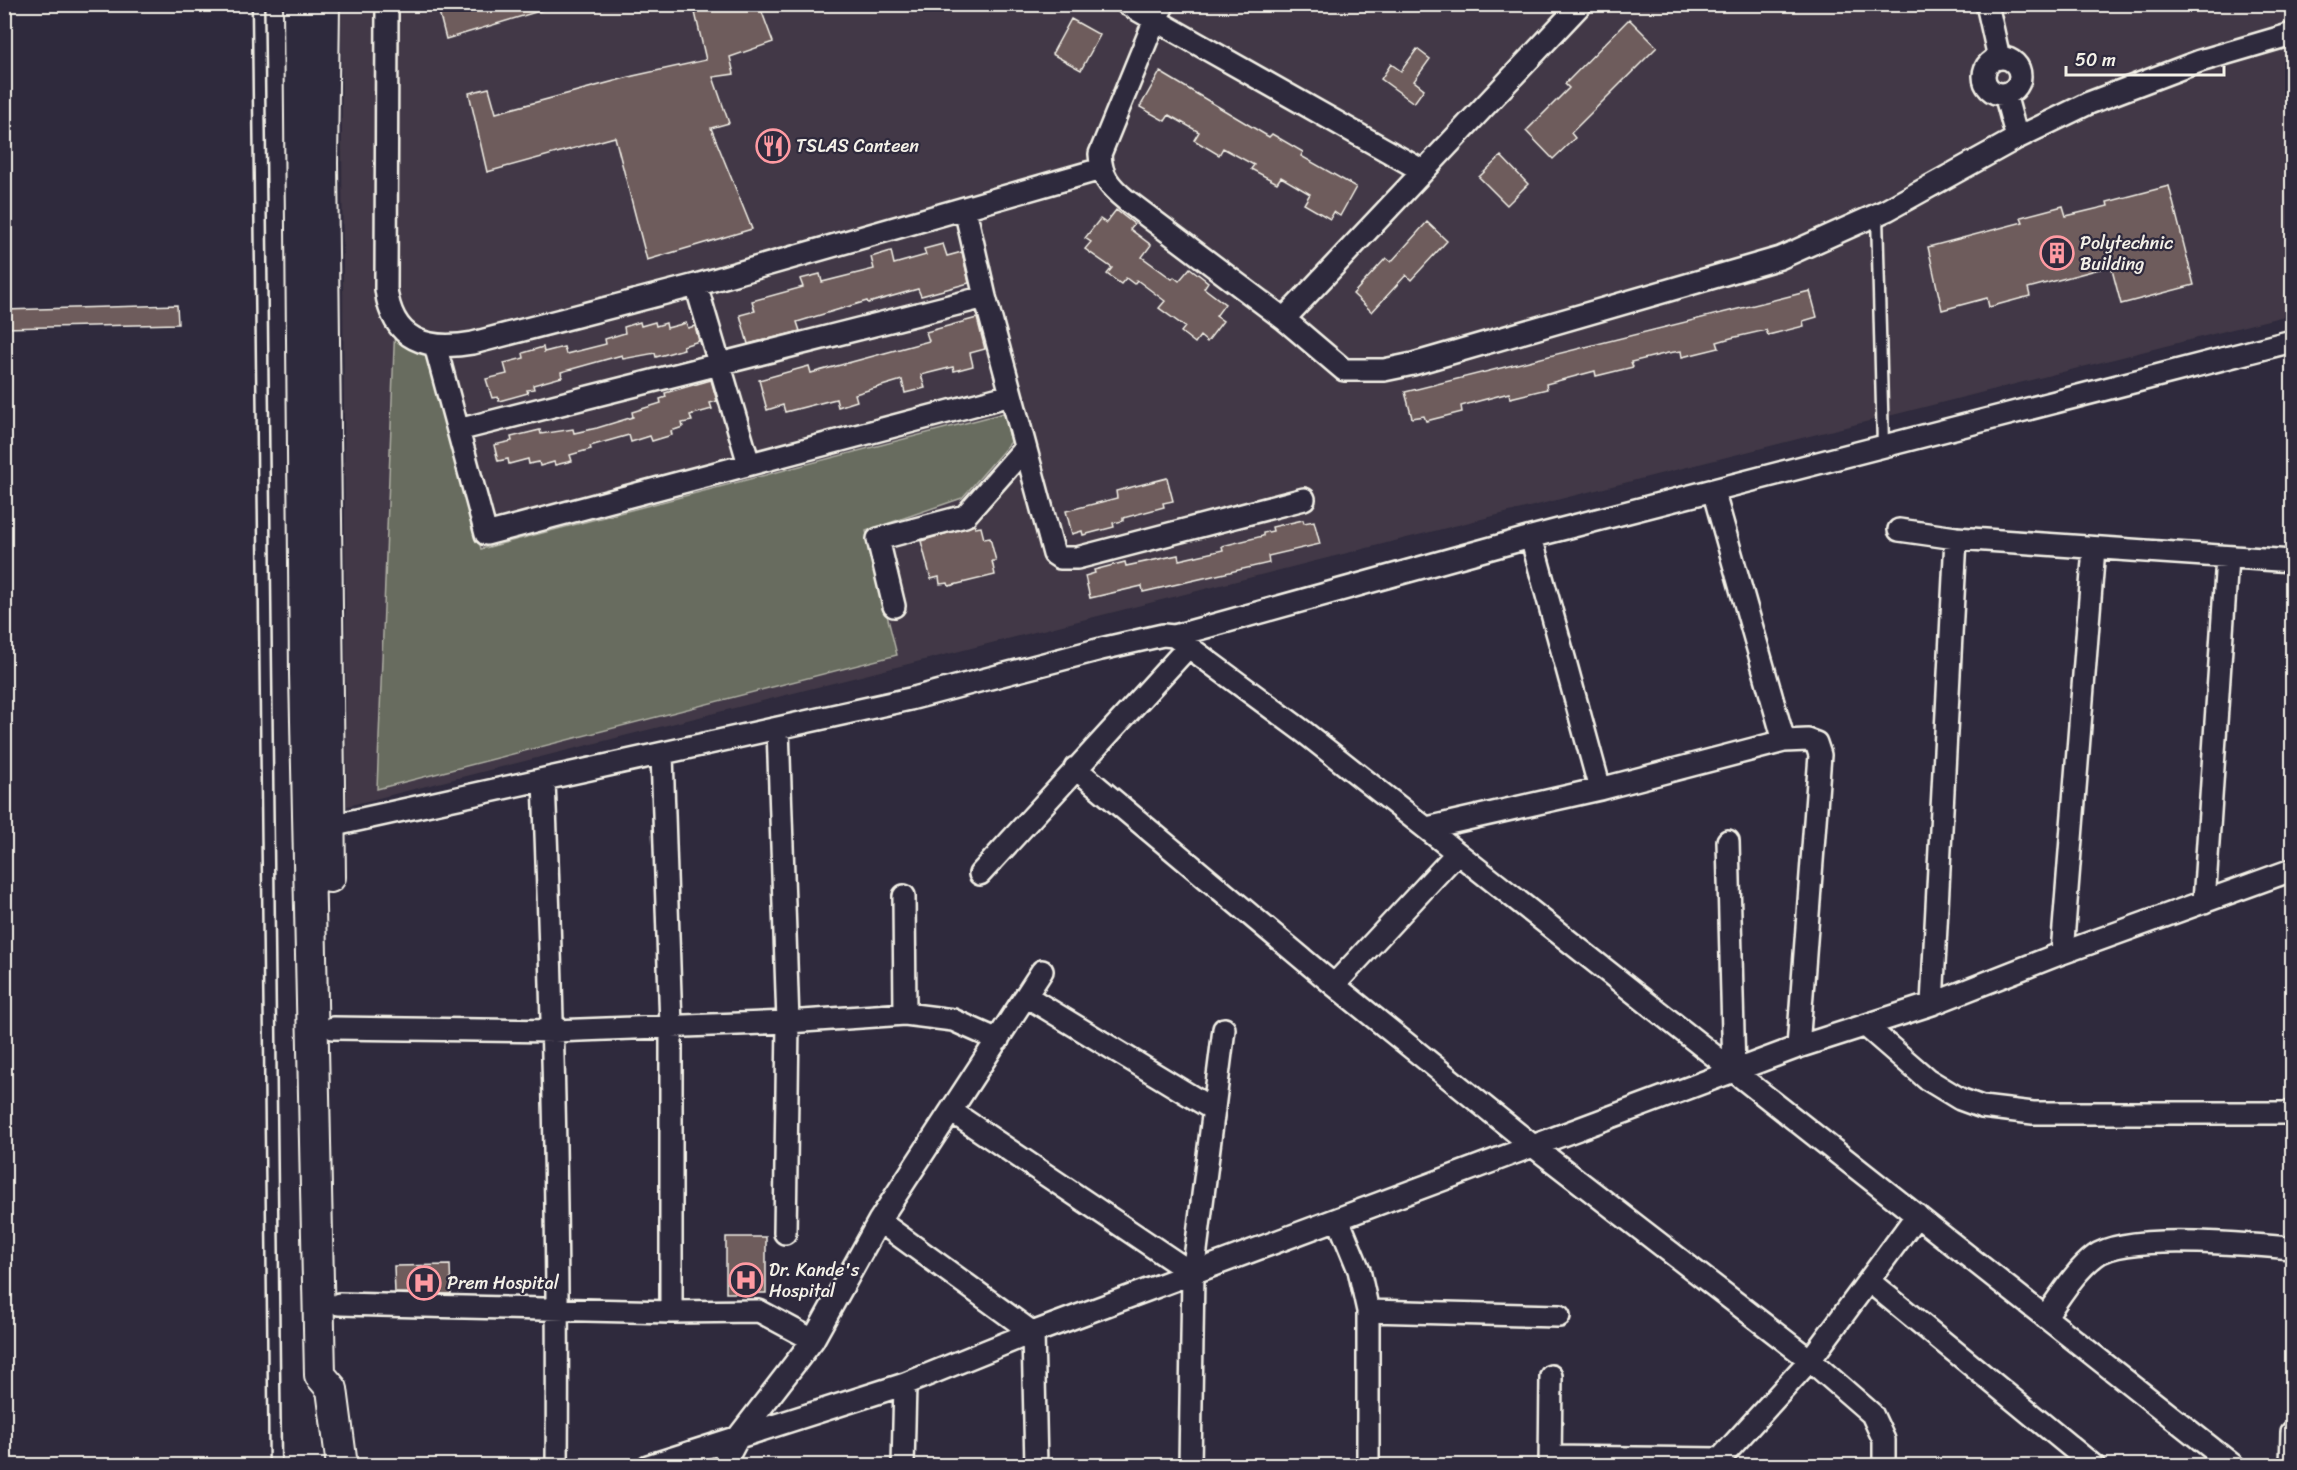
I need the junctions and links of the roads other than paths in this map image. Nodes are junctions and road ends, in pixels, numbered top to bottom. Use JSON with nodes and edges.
{"nodes":[{"id":1,"x":258,"y":4,"type":"edge"},
{"id":2,"x":298,"y":4,"type":"edge"},
{"id":3,"x":324,"y":4,"type":"edge"},
{"id":4,"x":387,"y":4,"type":"edge"},
{"id":5,"x":1127,"y":4,"type":"edge"},
{"id":6,"x":1581,"y":4,"type":"edge"},
{"id":7,"x":1987,"y":4,"type":"edge"},
{"id":8,"x":1159,"y":13,"type":"edge"},
{"id":9,"x":2292,"y":34,"type":"edge"},
{"id":10,"x":2017,"y":138,"type":"junction"},
{"id":11,"x":1101,"y":169,"type":"junction"},
{"id":12,"x":1423,"y":171,"type":"junction"},
{"id":13,"x":965,"y":209,"type":"junction"},
{"id":14,"x":1877,"y":214,"type":"junction"},
{"id":15,"x":696,"y":285,"type":"junction"},
{"id":16,"x":985,"y":297,"type":"junction"},
{"id":17,"x":1284,"y":319,"type":"junction"},
{"id":18,"x":2292,"y":341,"type":"edge"},
{"id":19,"x":435,"y":345,"type":"junction"},
{"id":20,"x":721,"y":363,"type":"junction"},
{"id":21,"x":1011,"y":395,"type":"junction"},
{"id":22,"x":458,"y":430,"type":"junction"},
{"id":23,"x":1883,"y":445,"type":"junction"},
{"id":24,"x":1025,"y":448,"type":"junction"},
{"id":25,"x":749,"y":464,"type":"junction"},
{"id":26,"x":1713,"y":490,"type":"junction"},
{"id":27,"x":1304,"y":500,"type":"dead end"},
{"id":28,"x":1899,"y":530,"type":"dead end"},
{"id":29,"x":1531,"y":537,"type":"junction"},
{"id":30,"x":1956,"y":538,"type":"junction"},
{"id":31,"x":2094,"y":548,"type":"junction"},
{"id":32,"x":2227,"y":558,"type":"junction"},
{"id":33,"x":2292,"y":561,"type":"edge"},
{"id":34,"x":894,"y":606,"type":"dead end"},
{"id":35,"x":1181,"y":641,"type":"junction"},
{"id":36,"x":778,"y":728,"type":"junction"},
{"id":37,"x":1784,"y":741,"type":"junction"},
{"id":38,"x":662,"y":754,"type":"junction"},
{"id":39,"x":1075,"y":768,"type":"junction"},
{"id":40,"x":544,"y":781,"type":"junction"},
{"id":41,"x":1600,"y":789,"type":"junction"},
{"id":42,"x":330,"y":826,"type":"junction"},
{"id":43,"x":1427,"y":828,"type":"junction"},
{"id":44,"x":1728,"y":841,"type":"dead end"},
{"id":45,"x":1457,"y":853,"type":"junction"},
{"id":46,"x":2292,"y":870,"type":"edge"},
{"id":47,"x":980,"y":874,"type":"dead end"},
{"id":48,"x":904,"y":896,"type":"dead end"},
{"id":49,"x":2204,"y":902,"type":"junction"},
{"id":50,"x":2062,"y":953,"type":"junction"},
{"id":51,"x":1042,"y":971,"type":"dead end"},
{"id":52,"x":1334,"y":985,"type":"junction"},
{"id":53,"x":1026,"y":996,"type":"junction"},
{"id":54,"x":1932,"y":1004,"type":"junction"},
{"id":55,"x":905,"y":1014,"type":"junction"},
{"id":56,"x":788,"y":1022,"type":"junction"},
{"id":57,"x":672,"y":1026,"type":"junction"},
{"id":58,"x":1867,"y":1027,"type":"junction"},
{"id":59,"x":333,"y":1028,"type":"junction"},
{"id":60,"x":1224,"y":1029,"type":"dead end"},
{"id":61,"x":554,"y":1031,"type":"junction"},
{"id":62,"x":998,"y":1040,"type":"junction"},
{"id":63,"x":1798,"y":1047,"type":"junction"},
{"id":64,"x":1734,"y":1071,"type":"junction"},
{"id":65,"x":1214,"y":1110,"type":"junction"},
{"id":66,"x":951,"y":1111,"type":"junction"},
{"id":67,"x":2292,"y":1113,"type":"edge"},
{"id":68,"x":1533,"y":1146,"type":"junction"},
{"id":69,"x":1917,"y":1215,"type":"junction"},
{"id":70,"x":1338,"y":1220,"type":"junction"},
{"id":71,"x":879,"y":1221,"type":"junction"},
{"id":72,"x":785,"y":1233,"type":"dead end"},
{"id":73,"x":2292,"y":1248,"type":"edge"},
{"id":74,"x":1193,"y":1274,"type":"junction"},
{"id":75,"x":1869,"y":1281,"type":"junction"},
{"id":76,"x":339,"y":1304,"type":"junction"},
{"id":77,"x":558,"y":1310,"type":"junction"},
{"id":78,"x":1368,"y":1311,"type":"junction"},
{"id":79,"x":671,"y":1312,"type":"junction"},
{"id":80,"x":1559,"y":1316,"type":"dead end"},
{"id":81,"x":2045,"y":1317,"type":"junction"},
{"id":82,"x":1033,"y":1333,"type":"junction"},
{"id":83,"x":813,"y":1340,"type":"junction"},
{"id":84,"x":1810,"y":1360,"type":"junction"},
{"id":85,"x":1551,"y":1376,"type":"dead end"},
{"id":86,"x":905,"y":1384,"type":"junction"},
{"id":87,"x":332,"y":1389,"type":"junction"},
{"id":88,"x":2292,"y":1432,"type":"edge"},
{"id":89,"x":739,"y":1436,"type":"junction"},
{"id":90,"x":1550,"y":1461,"type":"edge"},
{"id":91,"x":1720,"y":1462,"type":"edge"},
{"id":92,"x":275,"y":1466,"type":"edge"},
{"id":93,"x":342,"y":1466,"type":"edge"},
{"id":94,"x":557,"y":1466,"type":"edge"},
{"id":95,"x":648,"y":1466,"type":"edge"},
{"id":96,"x":723,"y":1466,"type":"edge"},
{"id":97,"x":903,"y":1466,"type":"edge"},
{"id":98,"x":1036,"y":1466,"type":"edge"},
{"id":99,"x":1190,"y":1466,"type":"edge"},
{"id":100,"x":1368,"y":1466,"type":"edge"},
{"id":101,"x":1884,"y":1466,"type":"edge"},
{"id":102,"x":2094,"y":1466,"type":"edge"},
{"id":103,"x":2234,"y":1466,"type":"edge"},
{"id":104,"x":2291,"y":1466,"type":"edge"}],
"edges":[{"from":1,"to":92,"type":"lane"},
{"from":2,"to":87,"type":"street"},
{"from":3,"to":42,"type":"street"},
{"from":4,"to":19,"type":"street"},
{"from":5,"to":8,"type":"street"},
{"from":6,"to":12,"type":"street"},
{"from":7,"to":10,"type":"street"},
{"from":8,"to":11,"type":"street"},
{"from":8,"to":12,"type":"street"},
{"from":9,"to":10,"type":"street"},
{"from":10,"to":14,"type":"street"},
{"from":11,"to":13,"type":"street"},
{"from":11,"to":17,"type":"street"},
{"from":12,"to":17,"type":"street"},
{"from":13,"to":15,"type":"street"},
{"from":13,"to":16,"type":"street"},
{"from":14,"to":17,"type":"street"},
{"from":14,"to":23,"type":"lane"},
{"from":15,"to":19,"type":"street"},
{"from":15,"to":20,"type":"street"},
{"from":16,"to":20,"type":"street"},
{"from":16,"to":21,"type":"street"},
{"from":18,"to":23,"type":"street"},
{"from":19,"to":22,"type":"street"},
{"from":20,"to":22,"type":"street"},
{"from":20,"to":25,"type":"street"},
{"from":21,"to":24,"type":"street"},
{"from":21,"to":25,"type":"street"},
{"from":22,"to":25,"type":"street"},
{"from":23,"to":26,"type":"street"},
{"from":24,"to":27,"type":"street"},
{"from":24,"to":34,"type":"street"},
{"from":26,"to":29,"type":"street"},
{"from":26,"to":37,"type":"street"},
{"from":28,"to":30,"type":"street"},
{"from":29,"to":35,"type":"street"},
{"from":29,"to":41,"type":"street"},
{"from":30,"to":31,"type":"street"},
{"from":30,"to":54,"type":"street"},
{"from":31,"to":32,"type":"street"},
{"from":31,"to":50,"type":"street"},
{"from":32,"to":33,"type":"street"},
{"from":32,"to":49,"type":"street"},
{"from":35,"to":36,"type":"street"},
{"from":35,"to":39,"type":"street"},
{"from":35,"to":43,"type":"street"},
{"from":36,"to":38,"type":"street"},
{"from":36,"to":56,"type":"street"},
{"from":37,"to":41,"type":"street"},
{"from":37,"to":63,"type":"street"},
{"from":38,"to":40,"type":"street"},
{"from":38,"to":57,"type":"street"},
{"from":39,"to":47,"type":"street"},
{"from":39,"to":52,"type":"street"},
{"from":40,"to":42,"type":"street"},
{"from":40,"to":61,"type":"street"},
{"from":41,"to":43,"type":"street"},
{"from":42,"to":59,"type":"street"},
{"from":43,"to":45,"type":"street"},
{"from":44,"to":64,"type":"street"},
{"from":45,"to":52,"type":"street"},
{"from":45,"to":64,"type":"street"},
{"from":46,"to":49,"type":"street"},
{"from":48,"to":55,"type":"street"},
{"from":49,"to":50,"type":"street"},
{"from":50,"to":54,"type":"street"},
{"from":51,"to":53,"type":"street"},
{"from":52,"to":68,"type":"street"},
{"from":53,"to":62,"type":"street"},
{"from":53,"to":65,"type":"street"},
{"from":54,"to":58,"type":"street"},
{"from":55,"to":56,"type":"street"},
{"from":55,"to":62,"type":"street"},
{"from":56,"to":57,"type":"street"},
{"from":56,"to":72,"type":"street"},
{"from":57,"to":61,"type":"street"},
{"from":57,"to":79,"type":"street"},
{"from":58,"to":63,"type":"street"},
{"from":58,"to":67,"type":"street"},
{"from":59,"to":61,"type":"street"},
{"from":59,"to":76,"type":"street"},
{"from":60,"to":65,"type":"street"},
{"from":61,"to":77,"type":"street"},
{"from":62,"to":66,"type":"street"},
{"from":63,"to":64,"type":"street"},
{"from":64,"to":68,"type":"street"},
{"from":64,"to":69,"type":"street"},
{"from":65,"to":74,"type":"street"},
{"from":66,"to":71,"type":"street"},
{"from":66,"to":74,"type":"street"},
{"from":68,"to":70,"type":"street"},
{"from":68,"to":84,"type":"street"},
{"from":69,"to":75,"type":"street"},
{"from":69,"to":81,"type":"street"},
{"from":70,"to":74,"type":"street"},
{"from":70,"to":78,"type":"street"},
{"from":71,"to":82,"type":"street"},
{"from":71,"to":83,"type":"street"},
{"from":73,"to":81,"type":"street"},
{"from":74,"to":82,"type":"street"},
{"from":74,"to":99,"type":"street"},
{"from":75,"to":84,"type":"street"},
{"from":75,"to":102,"type":"street"},
{"from":76,"to":77,"type":"street"},
{"from":76,"to":87,"type":"street"},
{"from":77,"to":79,"type":"street"},
{"from":77,"to":94,"type":"street"},
{"from":78,"to":80,"type":"street"},
{"from":78,"to":100,"type":"street"},
{"from":79,"to":83,"type":"street"},
{"from":81,"to":103,"type":"street"},
{"from":82,"to":86,"type":"street"},
{"from":82,"to":98,"type":"street"},
{"from":83,"to":89,"type":"street"},
{"from":84,"to":91,"type":"street"},
{"from":84,"to":101,"type":"street"},
{"from":85,"to":90,"type":"street"},
{"from":86,"to":89,"type":"street"},
{"from":86,"to":97,"type":"street"},
{"from":87,"to":93,"type":"street"},
{"from":88,"to":104,"type":"street"},
{"from":89,"to":95,"type":"street"},
{"from":89,"to":96,"type":"street"},
{"from":90,"to":91,"type":"street"}]}
